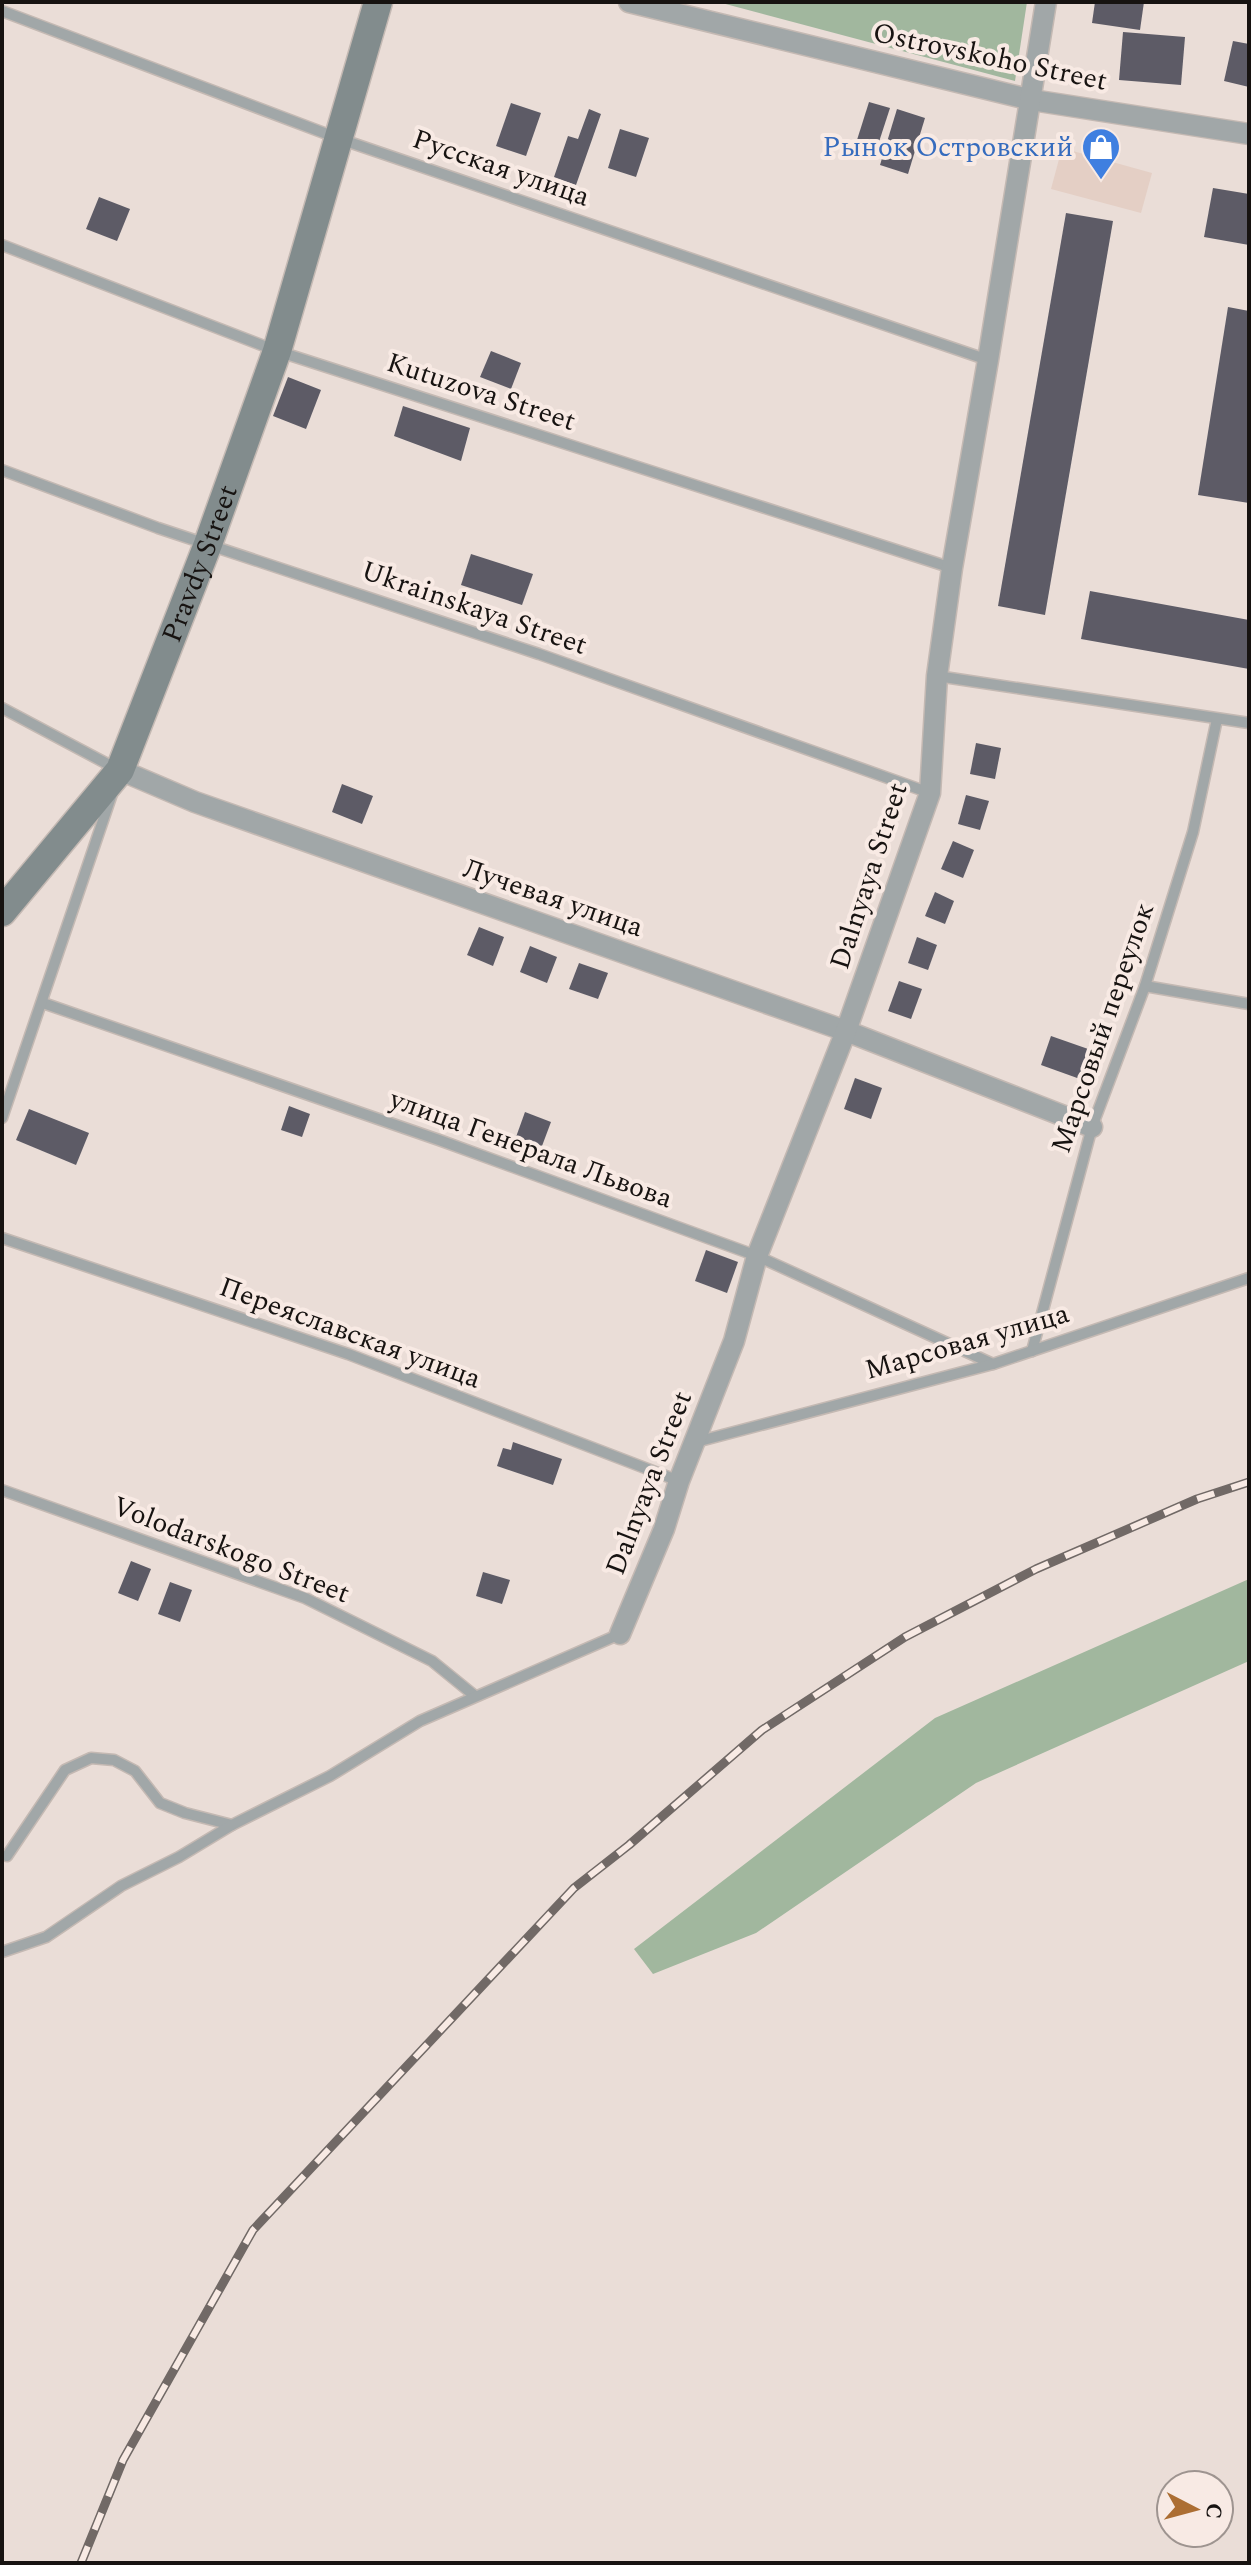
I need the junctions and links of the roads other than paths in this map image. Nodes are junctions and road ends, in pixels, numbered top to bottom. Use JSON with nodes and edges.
{"nodes":[{"id":1,"x":378,"y":2,"type":"edge"},
{"id":2,"x":629,"y":2,"type":"edge"},
{"id":3,"x":1046,"y":2,"type":"edge"},
{"id":4,"x":2,"y":11,"type":"edge"},
{"id":5,"x":1032,"y":100,"type":"junction"},
{"id":6,"x":1249,"y":134,"type":"edge"},
{"id":7,"x":340,"y":139,"type":"junction"},
{"id":8,"x":2,"y":245,"type":"edge"},
{"id":9,"x":277,"y":351,"type":"junction"},
{"id":10,"x":988,"y":360,"type":"junction"},
{"id":11,"x":2,"y":470,"type":"edge"},
{"id":12,"x":208,"y":544,"type":"junction"},
{"id":13,"x":952,"y":568,"type":"junction"},
{"id":14,"x":937,"y":676,"type":"junction"},
{"id":15,"x":2,"y":708,"type":"edge"},
{"id":16,"x":1217,"y":719,"type":"junction"},
{"id":17,"x":1249,"y":723,"type":"edge"},
{"id":18,"x":120,"y":770,"type":"junction"},
{"id":19,"x":930,"y":793,"type":"junction"},
{"id":20,"x":2,"y":912,"type":"edge"},
{"id":21,"x":1145,"y":986,"type":"junction"},
{"id":22,"x":43,"y":1003,"type":"junction"},
{"id":23,"x":1249,"y":1004,"type":"edge"},
{"id":24,"x":846,"y":1031,"type":"junction"},
{"id":25,"x":2,"y":1118,"type":"edge"},
{"id":26,"x":1092,"y":1127,"type":"junction"},
{"id":27,"x":2,"y":1238,"type":"edge"},
{"id":28,"x":757,"y":1256,"type":"junction"},
{"id":29,"x":1249,"y":1278,"type":"edge"},
{"id":30,"x":1032,"y":1351,"type":"junction"},
{"id":31,"x":993,"y":1364,"type":"junction"},
{"id":32,"x":696,"y":1442,"type":"junction"},
{"id":33,"x":679,"y":1481,"type":"junction"},
{"id":34,"x":2,"y":1490,"type":"edge"},
{"id":35,"x":620,"y":1634,"type":"joint"},
{"id":36,"x":475,"y":1696,"type":"junction"},
{"id":37,"x":232,"y":1825,"type":"junction"},
{"id":38,"x":7,"y":1856,"type":"dead end"},
{"id":39,"x":2,"y":1952,"type":"edge"}],
"edges":[{"from":1,"to":7,"type":"main road","name":"Pravdy Street"},
{"from":2,"to":5,"type":"street","name":"Ostrovskoho Street"},
{"from":3,"to":5,"type":"street","name":"Dalnyaya Street"},
{"from":4,"to":7,"type":"lane","name":"Русская улица"},
{"from":5,"to":6,"type":"street","name":"Ostrovskoho Street"},
{"from":5,"to":10,"type":"street","name":"Dalnyaya Street"},
{"from":7,"to":9,"type":"main road","name":"Pravdy Street"},
{"from":7,"to":10,"type":"lane","name":"Русская улица"},
{"from":8,"to":9,"type":"lane","name":"Kutuzova Street"},
{"from":9,"to":12,"type":"main road","name":"Pravdy Street"},
{"from":9,"to":13,"type":"lane","name":"Kutuzova Street"},
{"from":10,"to":13,"type":"street","name":"Dalnyaya Street"},
{"from":11,"to":12,"type":"lane","name":"Ukrainskaya Street"},
{"from":12,"to":18,"type":"main road","name":"Pravdy Street"},
{"from":12,"to":19,"type":"lane","name":"Ukrainskaya Street"},
{"from":13,"to":14,"type":"street","name":"Dalnyaya Street"},
{"from":14,"to":16,"type":"lane"},
{"from":14,"to":19,"type":"street","name":"Dalnyaya Street"},
{"from":15,"to":18,"type":"lane","name":"Лучевая улица"},
{"from":16,"to":17,"type":"lane"},
{"from":16,"to":21,"type":"lane","name":"Марсовый переулок"},
{"from":18,"to":20,"type":"main road"},
{"from":18,"to":22,"type":"lane","name":"Pravdy Street"},
{"from":18,"to":24,"type":"street","name":"Лучевая улица"},
{"from":19,"to":24,"type":"street","name":"Dalnyaya Street"},
{"from":21,"to":23,"type":"lane"},
{"from":21,"to":26,"type":"lane","name":"Марсовый переулок"},
{"from":22,"to":25,"type":"lane","name":"Pravdy Street"},
{"from":22,"to":28,"type":"lane","name":"улица Генерала Львова"},
{"from":24,"to":26,"type":"street","name":"Лучевая улица"},
{"from":24,"to":28,"type":"street","name":"Dalnyaya Street"},
{"from":26,"to":30,"type":"lane","name":"Марсовый переулок"},
{"from":27,"to":33,"type":"lane","name":"Переяславская улица"},
{"from":28,"to":31,"type":"lane","name":"улица Генерала Львова"},
{"from":28,"to":32,"type":"street","name":"Dalnyaya Street"},
{"from":29,"to":30,"type":"lane","name":"Марсовая улица"},
{"from":30,"to":31,"type":"lane","name":"Марсовая улица"},
{"from":31,"to":32,"type":"lane","name":"Марсовая улица"},
{"from":32,"to":33,"type":"street","name":"Dalnyaya Street"},
{"from":33,"to":35,"type":"street","name":"Dalnyaya Street"},
{"from":34,"to":36,"type":"lane","name":"Volodarskogo Street"},
{"from":35,"to":36,"type":"lane"},
{"from":36,"to":37,"type":"lane"},
{"from":37,"to":38,"type":"lane"},
{"from":37,"to":39,"type":"lane"}]}
